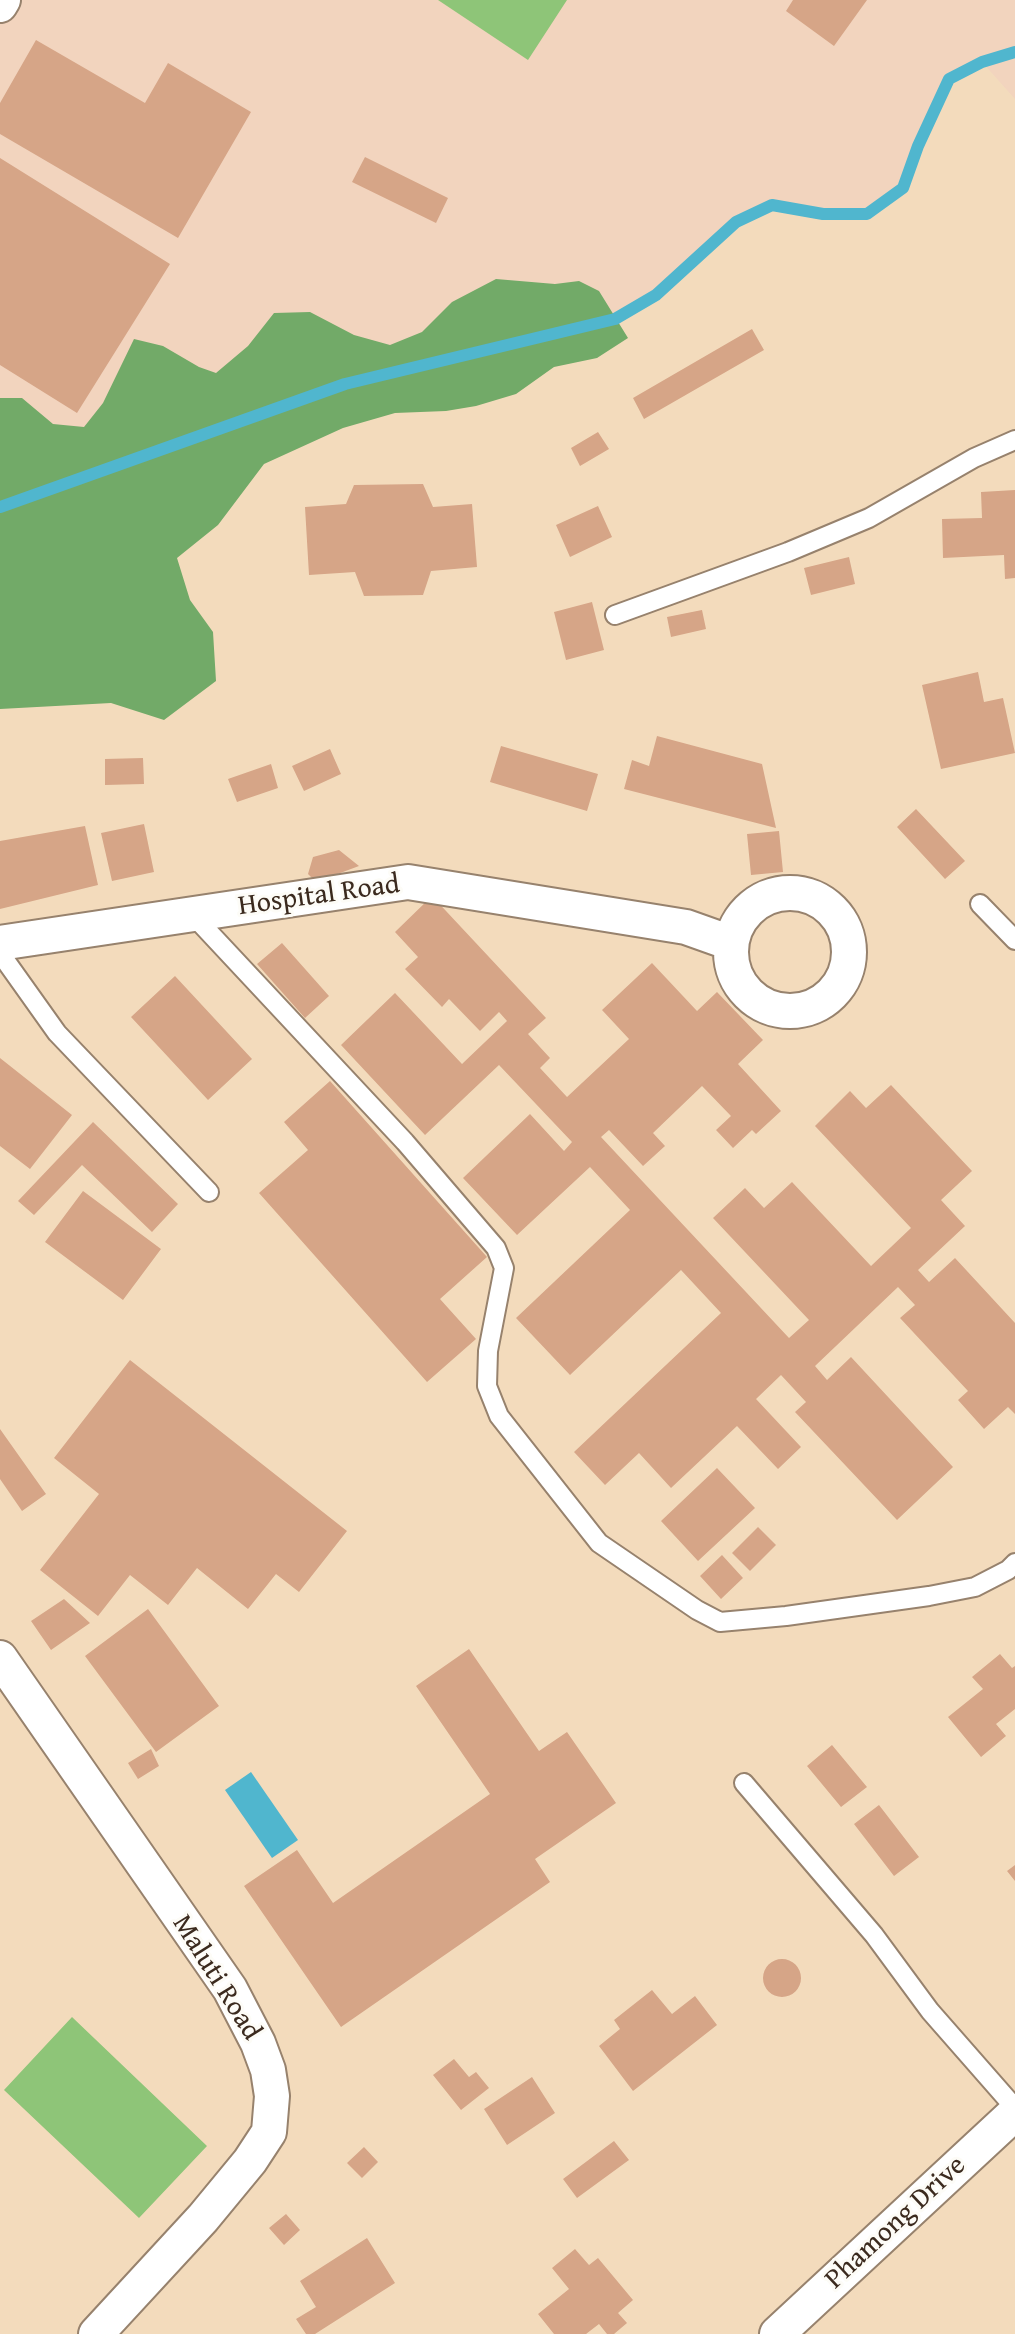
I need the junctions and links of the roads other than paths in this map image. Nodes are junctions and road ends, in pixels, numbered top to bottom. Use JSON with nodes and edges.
{"nodes":[{"id":1,"x":3,"y":0,"type":"edge"},
{"id":2,"x":0,"y":5,"type":"edge"},
{"id":3,"x":1015,"y":440,"type":"edge"},
{"id":4,"x":615,"y":615,"type":"dead end"},
{"id":5,"x":980,"y":904,"type":"dead end"},
{"id":6,"x":191,"y":913,"type":"junction"},
{"id":7,"x":1015,"y":940,"type":"edge"},
{"id":8,"x":0,"y":943,"type":"edge"},
{"id":9,"x":731,"y":943,"type":"dead end"},
{"id":10,"x":0,"y":953,"type":"edge"},
{"id":11,"x":209,"y":1192,"type":"dead end"},
{"id":12,"x":1015,"y":1563,"type":"edge"},
{"id":13,"x":0,"y":1658,"type":"edge"},
{"id":14,"x":744,"y":1783,"type":"dead end"},
{"id":15,"x":1015,"y":2110,"type":"edge"},
{"id":16,"x":96,"y":2334,"type":"edge"},
{"id":17,"x":777,"y":2334,"type":"edge"}],
"edges":[{"from":1,"to":2,"type":"street"},
{"from":3,"to":4,"type":"lane"},
{"from":5,"to":7,"type":"lane"},
{"from":6,"to":8,"type":"street","name":"Hospital Road"},
{"from":6,"to":9,"type":"street","name":"Hospital Road"},
{"from":6,"to":12,"type":"lane"},
{"from":10,"to":11,"type":"lane"},
{"from":13,"to":16,"type":"street","name":"Maluti Road"},
{"from":14,"to":15,"type":"lane"},
{"from":15,"to":17,"type":"street","name":"Phamong Drive"}]}
